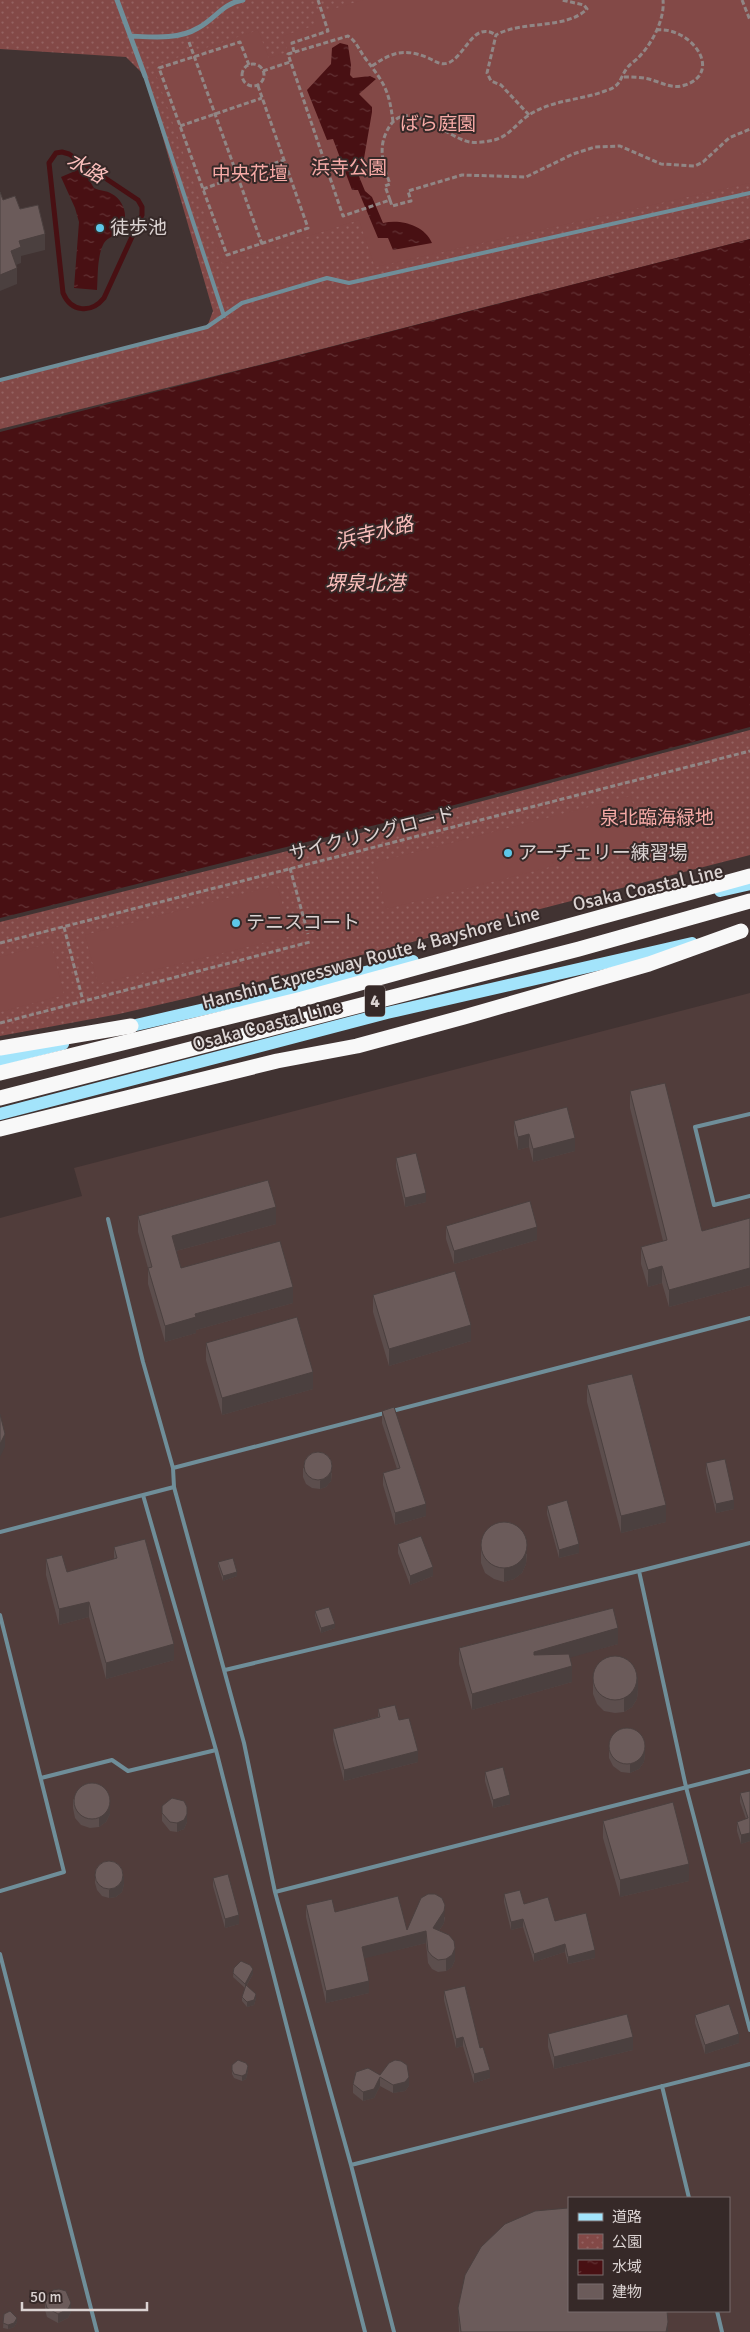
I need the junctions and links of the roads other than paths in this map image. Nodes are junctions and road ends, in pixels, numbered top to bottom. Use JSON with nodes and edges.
{"nodes":[{"id":1,"x":117,"y":0,"type":"edge"},
{"id":2,"x":243,"y":0,"type":"edge"},
{"id":3,"x":230,"y":1,"type":"edge"},
{"id":4,"x":130,"y":36,"type":"junction"},
{"id":5,"x":145,"y":76,"type":"joint"},
{"id":6,"x":750,"y":192,"type":"edge"},
{"id":7,"x":224,"y":316,"type":"junction"},
{"id":8,"x":0,"y":380,"type":"edge"},
{"id":9,"x":750,"y":876,"type":"edge"},
{"id":10,"x":750,"y":884,"type":"edge"},
{"id":11,"x":750,"y":901,"type":"edge"},
{"id":12,"x":746,"y":930,"type":"edge"},
{"id":13,"x":131,"y":1026,"type":"junction"},
{"id":14,"x":0,"y":1048,"type":"edge"},
{"id":15,"x":0,"y":1060,"type":"edge"},
{"id":16,"x":0,"y":1073,"type":"edge"},
{"id":17,"x":0,"y":1098,"type":"edge"},
{"id":18,"x":0,"y":1114,"type":"edge"},
{"id":19,"x":750,"y":1114,"type":"edge"},
{"id":20,"x":0,"y":1129,"type":"edge"},
{"id":21,"x":750,"y":1196,"type":"edge"},
{"id":22,"x":108,"y":1219,"type":"dead end"},
{"id":23,"x":750,"y":1318,"type":"edge"},
{"id":24,"x":172,"y":1468,"type":"junction"},
{"id":25,"x":174,"y":1487,"type":"junction"},
{"id":26,"x":143,"y":1495,"type":"junction"},
{"id":27,"x":0,"y":1532,"type":"edge"},
{"id":28,"x":750,"y":1542,"type":"edge"},
{"id":29,"x":639,"y":1572,"type":"junction"},
{"id":30,"x":0,"y":1615,"type":"edge"},
{"id":31,"x":225,"y":1670,"type":"junction"},
{"id":32,"x":216,"y":1750,"type":"junction"},
{"id":33,"x":750,"y":1771,"type":"edge"},
{"id":34,"x":41,"y":1778,"type":"junction"},
{"id":35,"x":686,"y":1787,"type":"junction"},
{"id":36,"x":0,"y":1892,"type":"edge"},
{"id":37,"x":275,"y":1892,"type":"junction"},
{"id":38,"x":0,"y":1954,"type":"edge"},
{"id":39,"x":750,"y":2030,"type":"edge"},
{"id":40,"x":750,"y":2064,"type":"edge"},
{"id":41,"x":662,"y":2086,"type":"junction"},
{"id":42,"x":352,"y":2165,"type":"junction"},
{"id":43,"x":690,"y":2197,"type":"edge"},
{"id":44,"x":717,"y":2312,"type":"edge"},
{"id":45,"x":97,"y":2332,"type":"edge"},
{"id":46,"x":365,"y":2332,"type":"edge"},
{"id":47,"x":394,"y":2332,"type":"edge"},
{"id":48,"x":722,"y":2332,"type":"edge"}],
"edges":[{"from":1,"to":4,"type":"street"},
{"from":2,"to":3,"type":"street"},
{"from":3,"to":4,"type":"street"},
{"from":4,"to":5,"type":"street"},
{"from":5,"to":7,"type":"lane"},
{"from":6,"to":7,"type":"lane"},
{"from":7,"to":8,"type":"lane"},
{"from":9,"to":16,"type":"highway","name":"Hanshin Expressway Route 4 Bayshore Line","number":"4","bridge":true},
{"from":10,"to":13,"type":"main road","name":"Osaka Coastal Line"},
{"from":11,"to":17,"type":"highway","number":"4"},
{"from":12,"to":18,"type":"main road","name":"Osaka Coastal Line"},
{"from":12,"to":20,"type":"highway","number":"4"},
{"from":13,"to":14,"type":"highway"},
{"from":13,"to":15,"type":"main road","name":"Osaka Coastal Line"},
{"from":19,"to":21,"type":"lane"},
{"from":22,"to":24,"type":"lane"},
{"from":23,"to":24,"type":"lane"},
{"from":24,"to":25,"type":"lane"},
{"from":25,"to":26,"type":"lane"},
{"from":25,"to":31,"type":"lane"},
{"from":26,"to":27,"type":"lane"},
{"from":26,"to":32,"type":"lane"},
{"from":28,"to":29,"type":"lane"},
{"from":29,"to":31,"type":"lane"},
{"from":29,"to":35,"type":"lane"},
{"from":30,"to":34,"type":"lane"},
{"from":31,"to":37,"type":"lane"},
{"from":32,"to":34,"type":"lane"},
{"from":32,"to":46,"type":"lane"},
{"from":33,"to":35,"type":"lane"},
{"from":34,"to":36,"type":"lane"},
{"from":35,"to":37,"type":"lane"},
{"from":35,"to":39,"type":"lane"},
{"from":37,"to":42,"type":"lane"},
{"from":38,"to":45,"type":"lane"},
{"from":40,"to":41,"type":"lane"},
{"from":41,"to":42,"type":"lane"},
{"from":41,"to":43,"type":"lane"},
{"from":42,"to":47,"type":"lane"},
{"from":44,"to":48,"type":"lane"}]}
